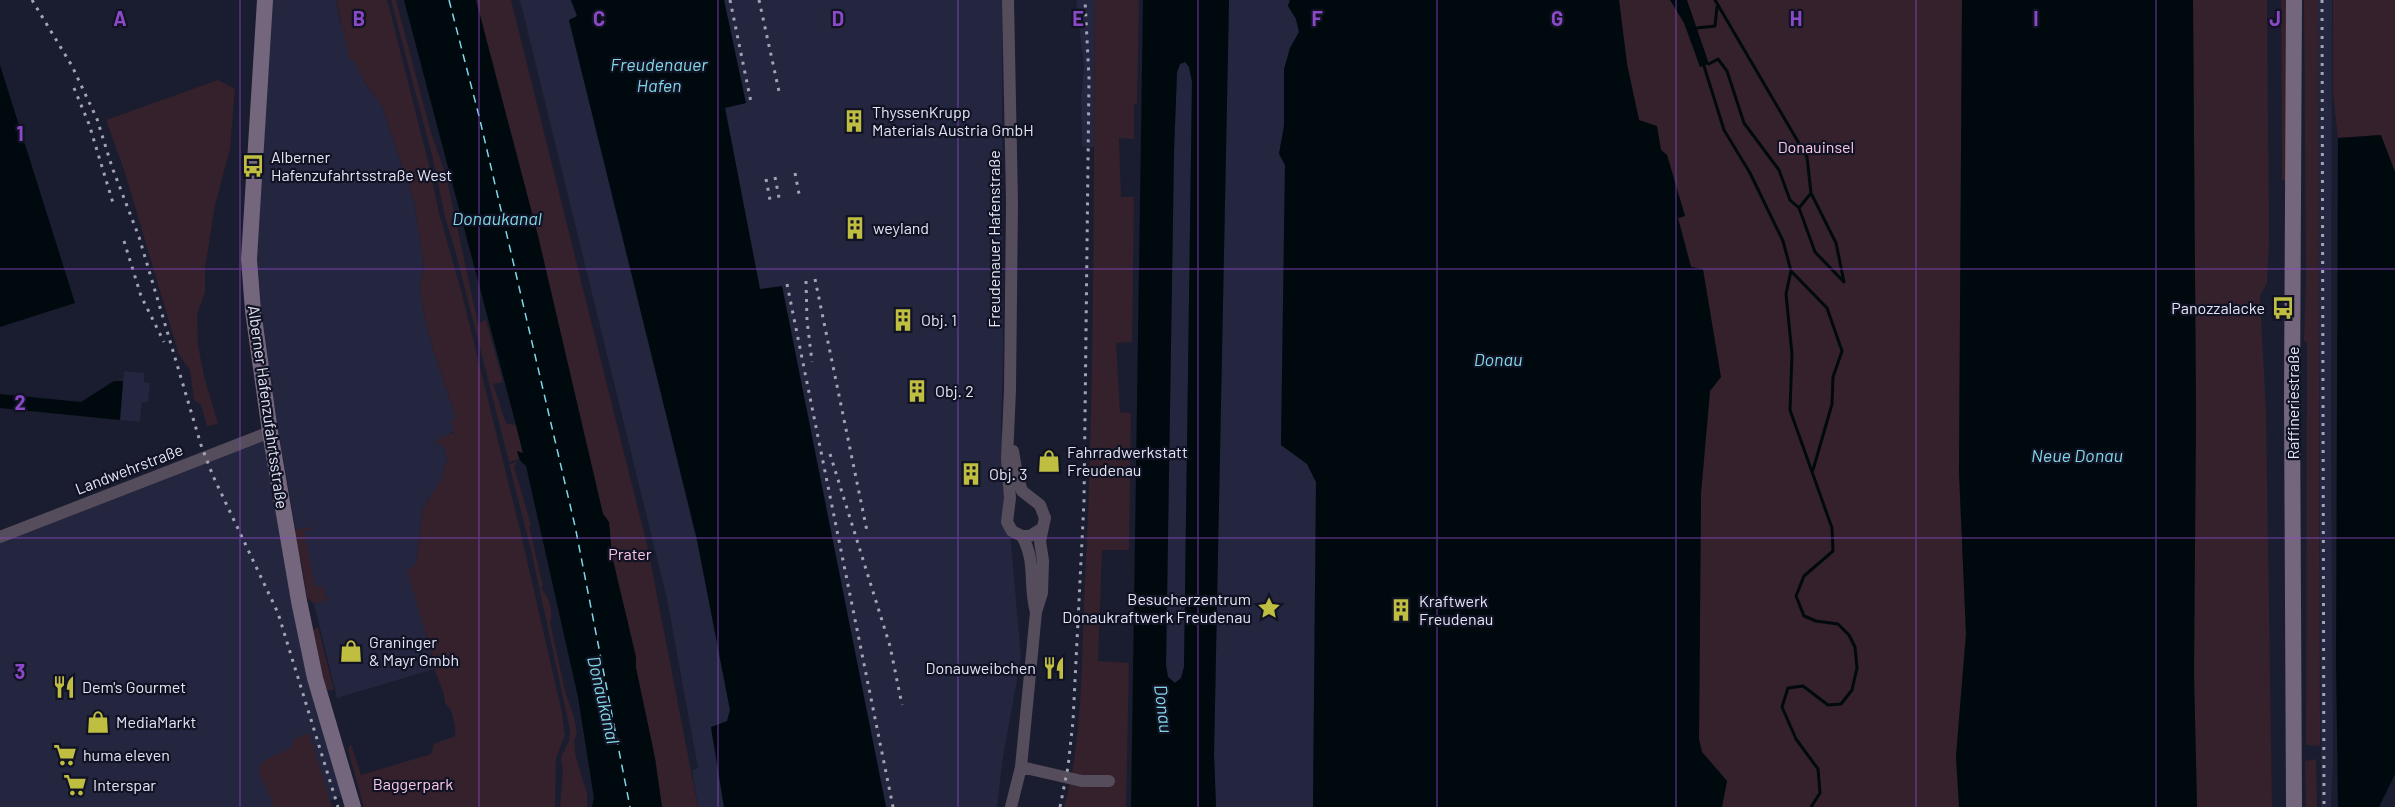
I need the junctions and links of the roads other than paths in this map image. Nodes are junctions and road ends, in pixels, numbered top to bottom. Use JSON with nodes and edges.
{"nodes":[{"id":1,"x":265,"y":0,"type":"edge"},
{"id":2,"x":1008,"y":0,"type":"edge"},
{"id":3,"x":2294,"y":0,"type":"edge"},
{"id":4,"x":270,"y":432,"type":"junction"},
{"id":5,"x":1009,"y":441,"type":"junction"},
{"id":6,"x":1031,"y":500,"type":"junction"},
{"id":7,"x":1010,"y":507,"type":"junction"},
{"id":8,"x":1041,"y":529,"type":"junction"},
{"id":9,"x":1022,"y":536,"type":"junction"},
{"id":10,"x":0,"y":537,"type":"edge"},
{"id":11,"x":1036,"y":612,"type":"junction"},
{"id":12,"x":1021,"y":767,"type":"junction"},
{"id":13,"x":1109,"y":781,"type":"dead end"},
{"id":14,"x":353,"y":807,"type":"edge"},
{"id":15,"x":1011,"y":807,"type":"edge"},
{"id":16,"x":2294,"y":807,"type":"edge"}],
"edges":[{"from":1,"to":4,"type":"street","name":"Alberner Hafenzufahrtsstraße"},
{"from":2,"to":5,"type":"street","name":"Freudenauer Hafenstraße"},
{"from":3,"to":16,"type":"street","name":"Raffineriestraße"},
{"from":4,"to":10,"type":"street","name":"Landwehrstraße"},
{"from":4,"to":14,"type":"street","name":"Alberner Hafenzufahrtsstraße"},
{"from":5,"to":6,"type":"street","name":"Freudenauer Hafenstraße"},
{"from":5,"to":7,"type":"street","name":"Freudenauer Hafenstraße"},
{"from":6,"to":7,"type":"street"},
{"from":6,"to":8,"type":"street","name":"Freudenauer Hafenstraße"},
{"from":7,"to":9,"type":"street","name":"Freudenauer Hafenstraße"},
{"from":8,"to":9,"type":"street"},
{"from":8,"to":11,"type":"street","name":"Freudenauer Hafenstraße"},
{"from":9,"to":11,"type":"street","name":"Freudenauer Hafenstraße"},
{"from":11,"to":12,"type":"street","name":"Freudenauer Hafenstraße"},
{"from":12,"to":13,"type":"street"},
{"from":12,"to":15,"type":"street","name":"Freudenauer Hafenstraße"}]}
